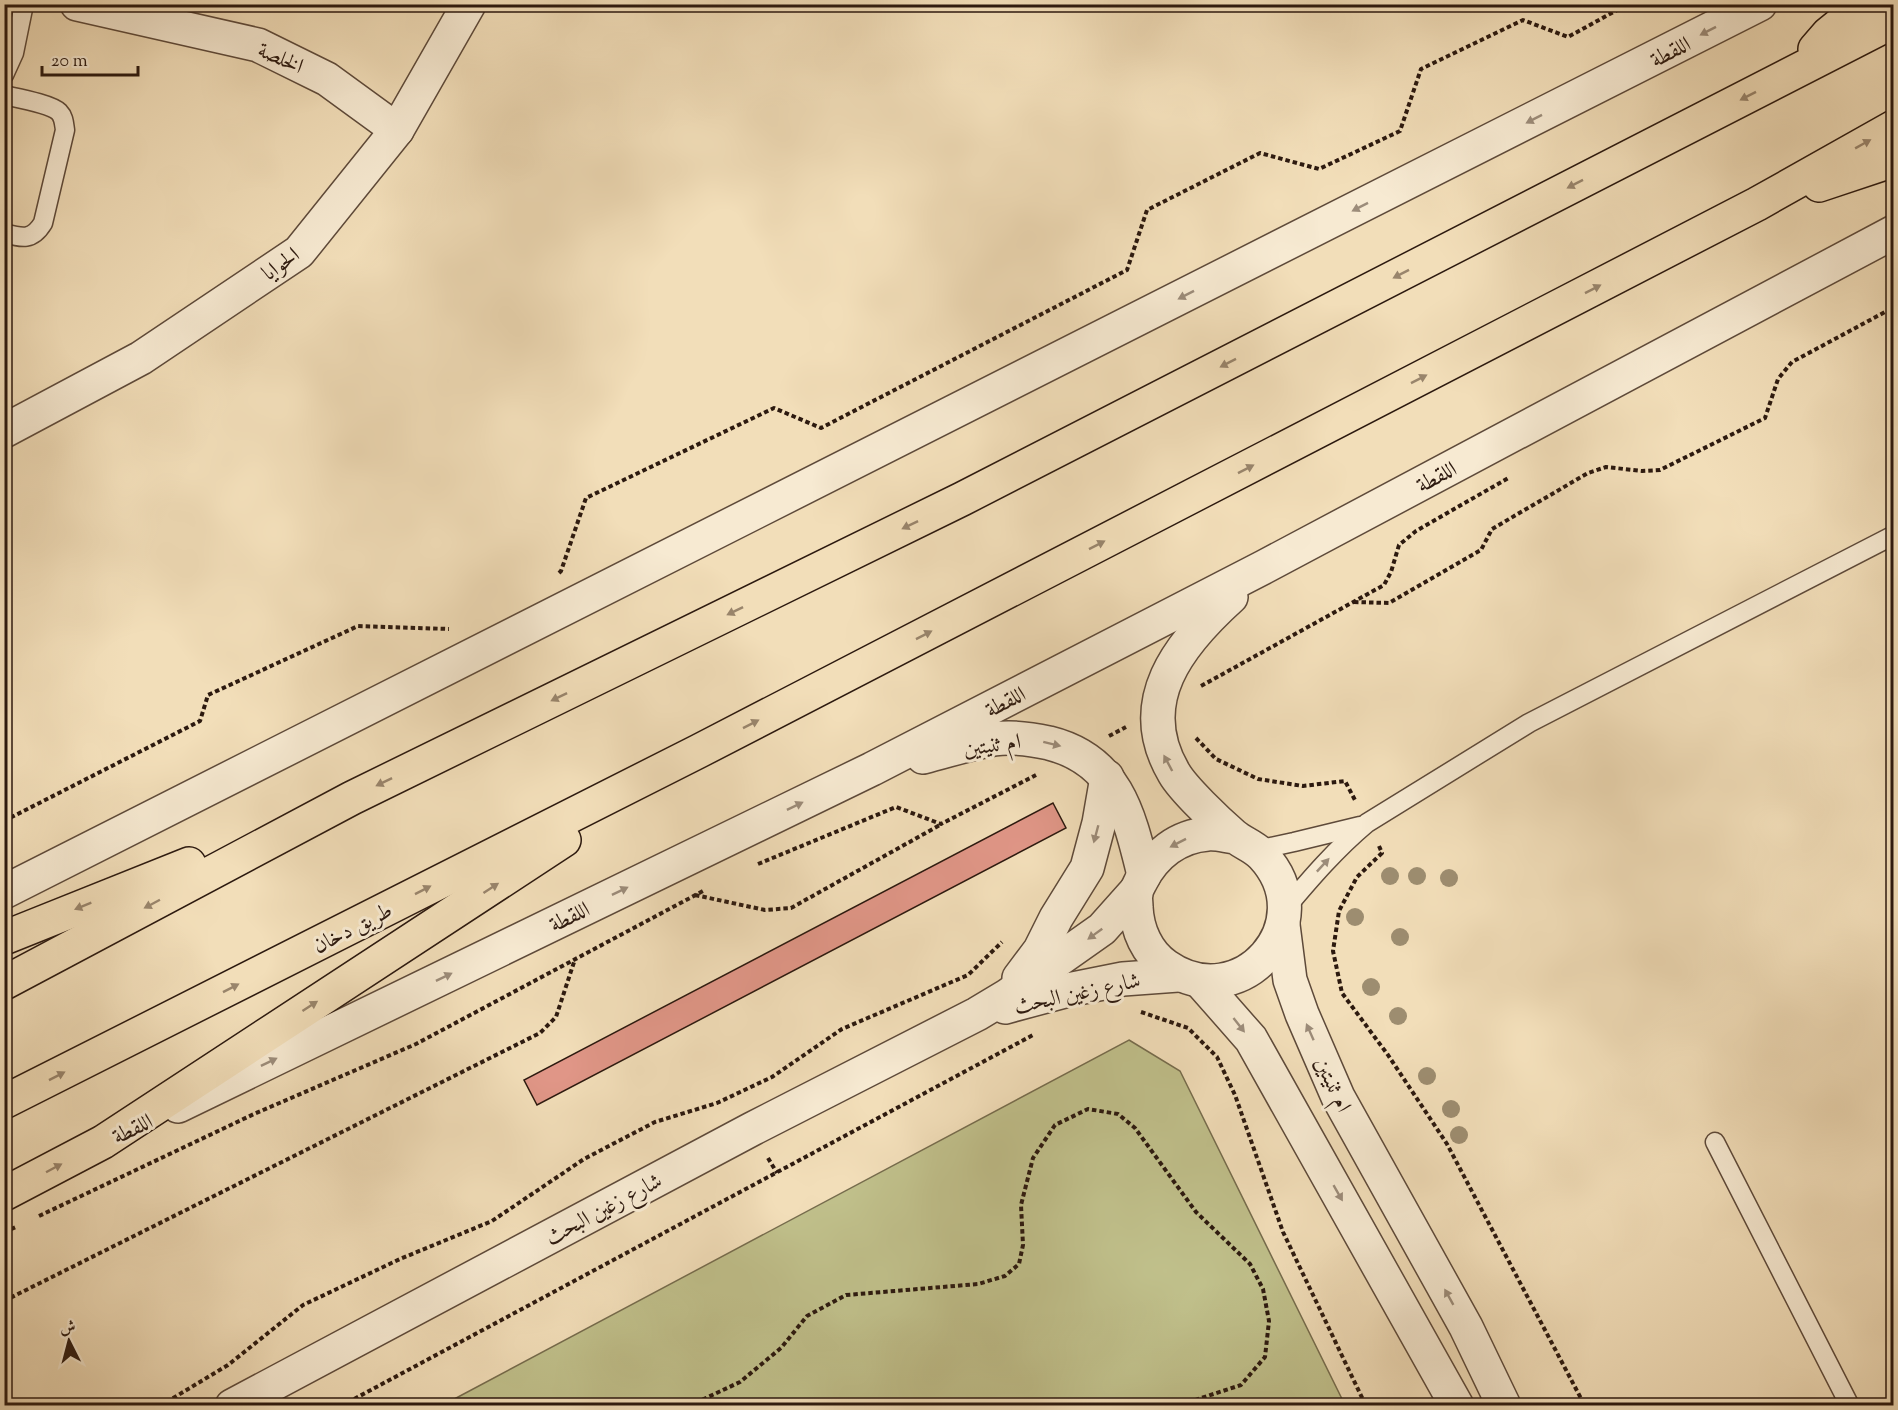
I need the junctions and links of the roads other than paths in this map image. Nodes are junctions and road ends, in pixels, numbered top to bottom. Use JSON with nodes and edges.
{"nodes":[{"id":1,"x":24,"y":4,"type":"edge"},
{"id":2,"x":77,"y":4,"type":"edge"},
{"id":3,"x":469,"y":4,"type":"edge"},
{"id":4,"x":1760,"y":4,"type":"edge"},
{"id":5,"x":1865,"y":4,"type":"edge"},
{"id":6,"x":1893,"y":21,"type":"edge"},
{"id":7,"x":1795,"y":72,"type":"junction"},
{"id":8,"x":4,"y":75,"type":"edge"},
{"id":9,"x":4,"y":95,"type":"edge"},
{"id":10,"x":1893,"y":127,"type":"edge"},
{"id":11,"x":397,"y":130,"type":"junction"},
{"id":12,"x":1893,"y":160,"type":"edge"},
{"id":13,"x":1757,"y":204,"type":"junction"},
{"id":14,"x":1893,"y":232,"type":"edge"},
{"id":15,"x":4,"y":233,"type":"edge"},
{"id":16,"x":4,"y":431,"type":"edge"},
{"id":17,"x":1893,"y":535,"type":"edge"},
{"id":18,"x":1264,"y":567,"type":"junction"},
{"id":19,"x":699,"y":751,"type":"junction"},
{"id":20,"x":872,"y":769,"type":"junction"},
{"id":21,"x":1107,"y":777,"type":"junction"},
{"id":22,"x":352,"y":798,"type":"junction"},
{"id":23,"x":1367,"y":824,"type":"junction"},
{"id":24,"x":1246,"y":843,"type":"junction"},
{"id":25,"x":1140,"y":884,"type":"junction"},
{"id":26,"x":4,"y":892,"type":"edge"},
{"id":27,"x":1284,"y":917,"type":"junction"},
{"id":28,"x":4,"y":938,"type":"edge"},
{"id":29,"x":1189,"y":978,"type":"junction"},
{"id":30,"x":4,"y":983,"type":"edge"},
{"id":31,"x":1007,"y":996,"type":"junction"},
{"id":32,"x":977,"y":1014,"type":"junction"},
{"id":33,"x":4,"y":1102,"type":"edge"},
{"id":34,"x":103,"y":1142,"type":"junction"},
{"id":35,"x":1715,"y":1142,"type":"dead end"},
{"id":36,"x":4,"y":1194,"type":"edge"},
{"id":37,"x":1413,"y":1233,"type":"junction"},
{"id":38,"x":1375,"y":1258,"type":"junction"},
{"id":39,"x":1466,"y":1327,"type":"junction"},
{"id":40,"x":1419,"y":1340,"type":"junction"},
{"id":41,"x":1488,"y":1377,"type":"junction"},
{"id":42,"x":1453,"y":1400,"type":"edge"},
{"id":43,"x":232,"y":1406,"type":"edge"},
{"id":44,"x":1504,"y":1406,"type":"edge"},
{"id":45,"x":1850,"y":1406,"type":"edge"}],
"edges":[{"from":1,"to":8,"type":"lane"},
{"from":2,"to":11,"type":"street","name":"الخلصة"},
{"from":3,"to":11,"type":"street","name":"الحوايا"},
{"from":4,"to":26,"type":"street","name":"اللقطة","one_way":true},
{"from":5,"to":7,"type":"main road"},
{"from":6,"to":7,"type":"main road"},
{"from":7,"to":22,"type":"main road","one_way":true},
{"from":9,"to":15,"type":"lane"},
{"from":13,"to":10,"type":"main road","one_way":true},
{"from":11,"to":16,"type":"street","name":"الحوايا"},
{"from":12,"to":13,"type":"main road"},
{"from":19,"to":13,"type":"main road","one_way":true},
{"from":14,"to":18,"type":"street","name":"اللقطة"},
{"from":17,"to":23,"type":"lane"},
{"from":18,"to":20,"type":"street","name":"اللقطة"},
{"from":24,"to":18,"type":"street","one_way":true},
{"from":33,"to":19,"type":"main road","name":"طريق دخان","one_way":true},
{"from":34,"to":19,"type":"main road","one_way":true},
{"from":20,"to":21,"type":"street","name":"ام ثنيتين","one_way":true},
{"from":34,"to":20,"type":"street","name":"اللقطة","one_way":true},
{"from":21,"to":25,"type":"street","name":"ام ثنيتين"},
{"from":21,"to":31,"type":"street","one_way":true},
{"from":22,"to":28,"type":"main road","one_way":true},
{"from":22,"to":30,"type":"main road","one_way":true},
{"from":23,"to":24,"type":"lane"},
{"from":27,"to":23,"type":"lane","one_way":true},
{"from":24,"to":25,"type":"street","one_way":true},
{"from":24,"to":27,"type":"street"},
{"from":25,"to":29,"type":"street"},
{"from":25,"to":31,"type":"street","name":"شارع زغين البحث","one_way":true},
{"from":27,"to":29,"type":"street"},
{"from":37,"to":27,"type":"street","name":"ام ثنيتين","one_way":true},
{"from":29,"to":32,"type":"street","name":"شارع زغين البحث"},
{"from":29,"to":38,"type":"street","one_way":true},
{"from":31,"to":32,"type":"street","name":"شارع زغين البحث"},
{"from":32,"to":43,"type":"street","name":"شارع زغين البحث"},
{"from":36,"to":34,"type":"main road","one_way":true},
{"from":35,"to":45,"type":"lane"},
{"from":37,"to":38,"type":"street"},
{"from":39,"to":37,"type":"street","name":"ام ثنيتين","one_way":true},
{"from":38,"to":40,"type":"street"},
{"from":39,"to":40,"type":"street"},
{"from":39,"to":41,"type":"street","name":"ام ثنيتين"},
{"from":40,"to":42,"type":"street"},
{"from":41,"to":42,"type":"street"},
{"from":41,"to":44,"type":"street","name":"ام ثنيتين"}]}
